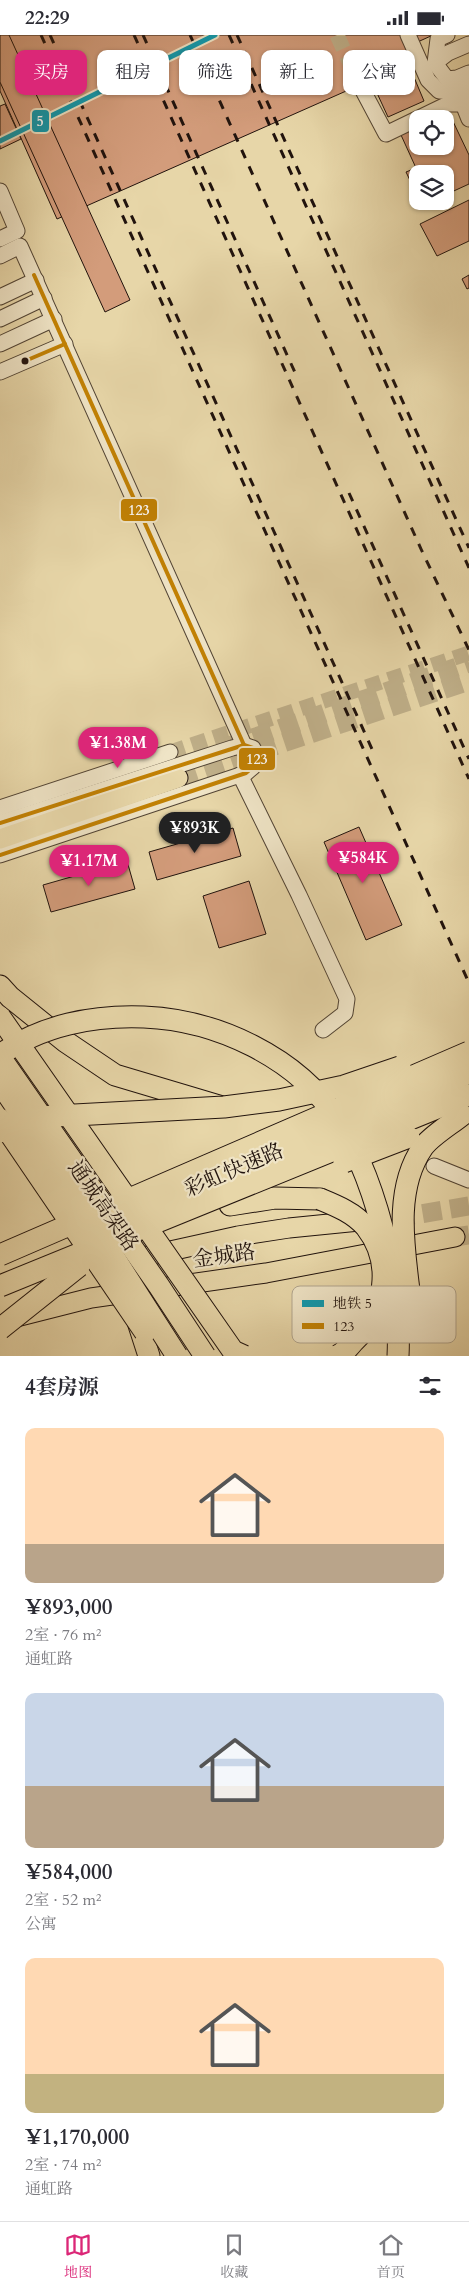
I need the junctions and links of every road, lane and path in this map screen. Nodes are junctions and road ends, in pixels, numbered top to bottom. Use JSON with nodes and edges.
{"nodes":[{"id":1,"x":408,"y":35,"type":"edge"},
{"id":2,"x":447,"y":35,"type":"edge"},
{"id":3,"x":469,"y":44,"type":"edge"},
{"id":4,"x":436,"y":63,"type":"junction"},
{"id":5,"x":469,"y":73,"type":"edge"},
{"id":6,"x":469,"y":87,"type":"edge"},
{"id":7,"x":365,"y":95,"type":"tunnel mouth"},
{"id":8,"x":466,"y":102,"type":"edge"},
{"id":9,"x":469,"y":119,"type":"edge"},
{"id":10,"x":0,"y":191,"type":"edge"},
{"id":11,"x":0,"y":239,"type":"edge"},
{"id":12,"x":0,"y":256,"type":"edge"},
{"id":13,"x":36,"y":280,"type":"junction"},
{"id":14,"x":0,"y":297,"type":"edge"},
{"id":15,"x":44,"y":298,"type":"junction"},
{"id":16,"x":0,"y":319,"type":"edge"},
{"id":17,"x":54,"y":319,"type":"junction"},
{"id":18,"x":65,"y":344,"type":"junction"},
{"id":19,"x":0,"y":345,"type":"edge"},
{"id":20,"x":0,"y":372,"type":"edge"},
{"id":21,"x":244,"y":745,"type":"junction"},
{"id":22,"x":170,"y":752,"type":"tunnel mouth"},
{"id":23,"x":240,"y":775,"type":"junction"},
{"id":24,"x":178,"y":778,"type":"tunnel mouth"},
{"id":25,"x":0,"y":808,"type":"edge"},
{"id":26,"x":0,"y":823,"type":"edge"},
{"id":27,"x":0,"y":839,"type":"edge"},
{"id":28,"x":0,"y":855,"type":"edge"},
{"id":29,"x":0,"y":985,"type":"edge"},
{"id":30,"x":0,"y":1017,"type":"edge"},
{"id":31,"x":323,"y":1030,"type":"dead end"},
{"id":32,"x":469,"y":1038,"type":"edge"},
{"id":33,"x":469,"y":1051,"type":"edge"},
{"id":34,"x":0,"y":1056,"type":"edge"},
{"id":35,"x":469,"y":1073,"type":"edge"},
{"id":36,"x":0,"y":1083,"type":"edge"},
{"id":37,"x":469,"y":1095,"type":"edge"},
{"id":38,"x":224,"y":1107,"type":"junction"},
{"id":39,"x":466,"y":1114,"type":"edge"},
{"id":40,"x":0,"y":1119,"type":"edge"},
{"id":41,"x":0,"y":1132,"type":"edge"},
{"id":42,"x":434,"y":1167,"type":"dead end"},
{"id":43,"x":469,"y":1180,"type":"edge"},
{"id":44,"x":230,"y":1205,"type":"junction"},
{"id":45,"x":395,"y":1218,"type":"tunnel mouth"},
{"id":46,"x":455,"y":1237,"type":"tunnel mouth"},
{"id":47,"x":0,"y":1255,"type":"edge"},
{"id":48,"x":79,"y":1265,"type":"junction"},
{"id":49,"x":0,"y":1270,"type":"edge"},
{"id":50,"x":0,"y":1286,"type":"edge"},
{"id":51,"x":383,"y":1286,"type":"edge"},
{"id":52,"x":394,"y":1286,"type":"edge"},
{"id":53,"x":409,"y":1286,"type":"edge"},
{"id":54,"x":0,"y":1300,"type":"edge"},
{"id":55,"x":0,"y":1321,"type":"edge"},
{"id":56,"x":138,"y":1323,"type":"junction"},
{"id":57,"x":0,"y":1329,"type":"edge"},
{"id":58,"x":352,"y":1343,"type":"edge"},
{"id":59,"x":398,"y":1343,"type":"edge"},
{"id":60,"x":412,"y":1343,"type":"edge"},
{"id":61,"x":149,"y":1356,"type":"edge"},
{"id":62,"x":161,"y":1356,"type":"edge"},
{"id":63,"x":177,"y":1356,"type":"edge"},
{"id":64,"x":204,"y":1356,"type":"edge"},
{"id":65,"x":244,"y":1356,"type":"edge"},
{"id":66,"x":337,"y":1356,"type":"edge"},
{"id":67,"x":398,"y":1356,"type":"edge"},
{"id":68,"x":411,"y":1356,"type":"edge"}],
"edges":[{"from":1,"to":6,"type":"street"},
{"from":2,"to":4,"type":"street"},
{"from":3,"to":4,"type":"street"},
{"from":4,"to":5,"type":"street"},
{"from":7,"to":8,"type":"street"},
{"from":8,"to":9,"type":"street"},
{"from":10,"to":11,"type":"street"},
{"from":12,"to":13,"type":"street"},
{"from":13,"to":14,"type":"street"},
{"from":13,"to":15,"type":"street"},
{"from":15,"to":16,"type":"street"},
{"from":15,"to":17,"type":"street"},
{"from":17,"to":18,"type":"street"},
{"from":17,"to":19,"type":"street"},
{"from":18,"to":20,"type":"street"},
{"from":18,"to":21,"type":"street"},
{"from":21,"to":23,"type":"street"},
{"from":21,"to":26,"type":"street"},
{"from":22,"to":25,"type":"street"},
{"from":23,"to":28,"type":"street"},
{"from":23,"to":31,"type":"street"},
{"from":24,"to":27,"type":"main road"},
{"from":29,"to":38,"type":"highway","bridge":true},
{"from":30,"to":65,"type":"highway","bridge":true},
{"from":32,"to":38,"type":"highway","bridge":true},
{"from":33,"to":47,"type":"highway","bridge":true},
{"from":34,"to":52,"type":"highway","bridge":true},
{"from":34,"to":64,"type":"highway","name":"通城高架路","bridge":true},
{"from":35,"to":49,"type":"highway","name":"彩虹快速路","bridge":true},
{"from":36,"to":63,"type":"highway","name":"通城高架路","bridge":true},
{"from":37,"to":50,"type":"highway","name":"彩虹快速路","bridge":true},
{"from":38,"to":41,"type":"highway","bridge":true},
{"from":39,"to":44,"type":"highway","bridge":true},
{"from":39,"to":53,"type":"highway","bridge":true},
{"from":40,"to":56,"type":"highway","bridge":true},
{"from":42,"to":43,"type":"street"},
{"from":44,"to":48,"type":"highway","bridge":true},
{"from":44,"to":51,"type":"highway","bridge":true},
{"from":45,"to":50,"type":"main road","name":"金城路"},
{"from":46,"to":55,"type":"main road","name":"金城路"},
{"from":48,"to":54,"type":"highway"},
{"from":48,"to":57,"type":"highway","bridge":true},
{"from":56,"to":61,"type":"highway"},
{"from":56,"to":62,"type":"highway","bridge":true},
{"from":58,"to":66,"type":"highway","bridge":true},
{"from":59,"to":67,"type":"highway","bridge":true},
{"from":60,"to":68,"type":"highway","bridge":true}]}
